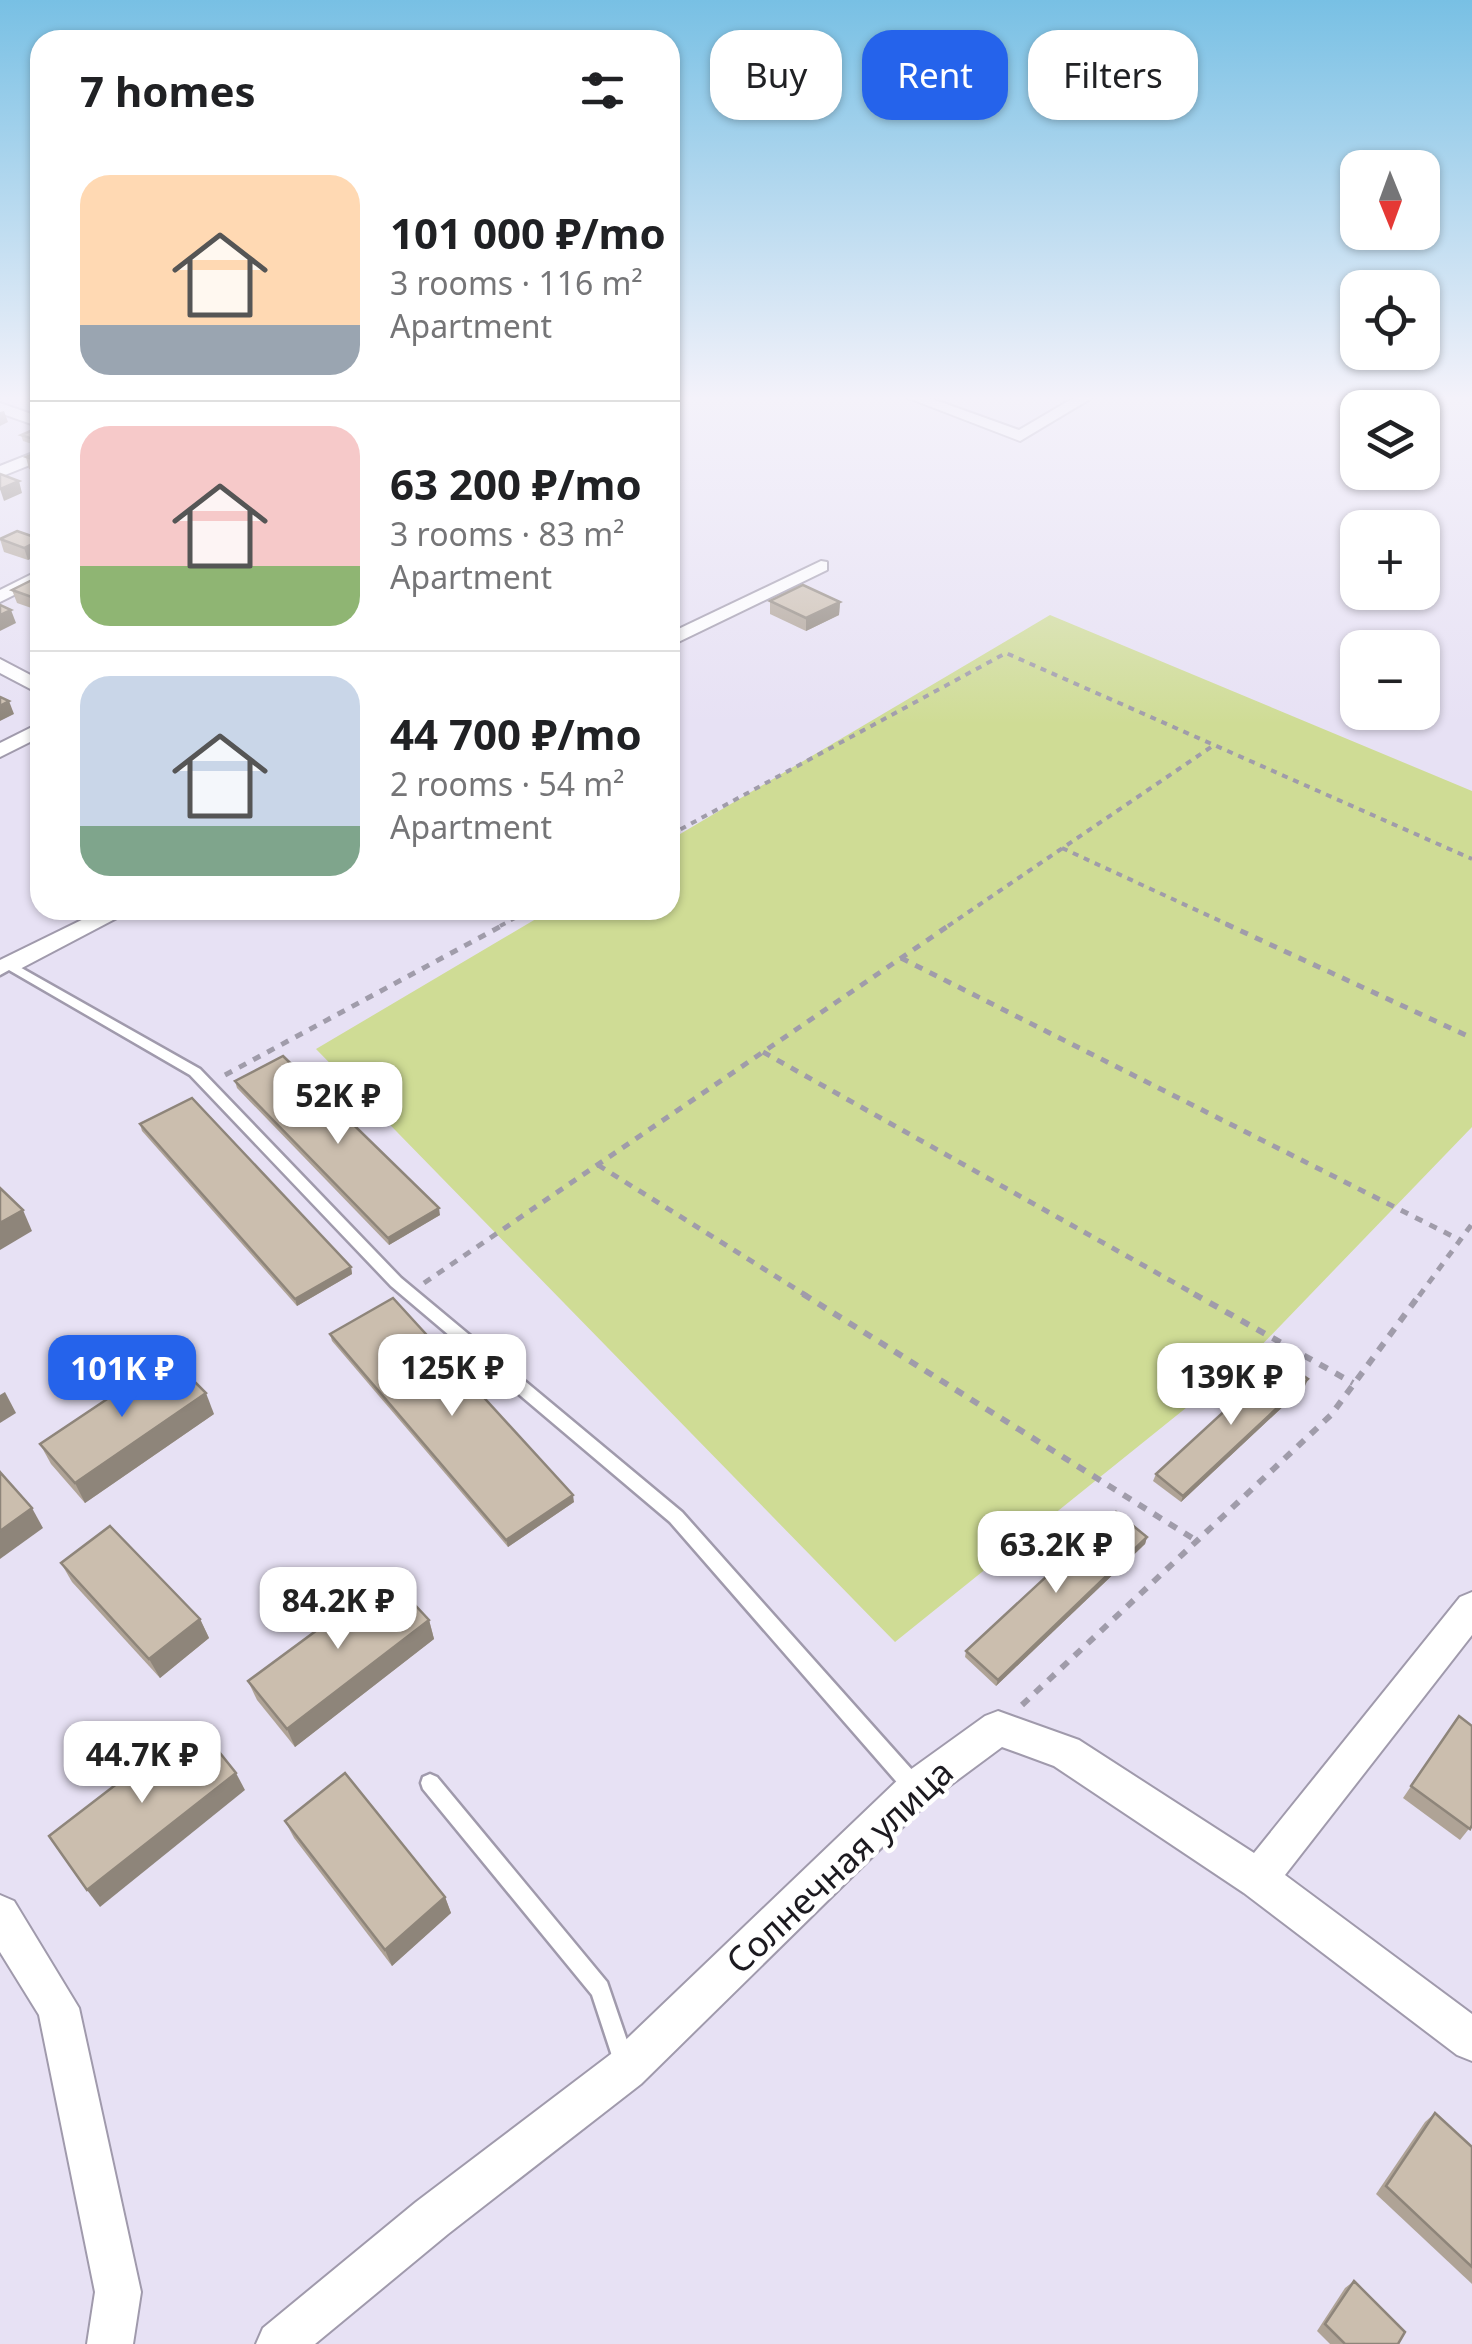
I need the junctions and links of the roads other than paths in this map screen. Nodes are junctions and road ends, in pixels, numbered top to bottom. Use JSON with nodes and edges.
{"nodes":[{"id":1,"x":821,"y":566,"type":"dead end"},
{"id":2,"x":30,"y":580,"type":"edge"},
{"id":3,"x":0,"y":597,"type":"edge"},
{"id":4,"x":680,"y":635,"type":"edge"},
{"id":5,"x":0,"y":665,"type":"edge"},
{"id":6,"x":30,"y":682,"type":"edge"},
{"id":7,"x":30,"y":734,"type":"edge"},
{"id":8,"x":0,"y":751,"type":"edge"},
{"id":9,"x":100,"y":920,"type":"edge"},
{"id":10,"x":5,"y":968,"type":"edge"},
{"id":11,"x":1472,"y":1608,"type":"edge"},
{"id":12,"x":430,"y":1784,"type":"dead end"},
{"id":13,"x":916,"y":1788,"type":"junction"},
{"id":14,"x":1258,"y":1879,"type":"junction"},
{"id":15,"x":0,"y":1915,"type":"edge"},
{"id":16,"x":1472,"y":2040,"type":"edge"},
{"id":17,"x":626,"y":2069,"type":"junction"},
{"id":18,"x":110,"y":2344,"type":"edge"},
{"id":19,"x":279,"y":2344,"type":"edge"}],
"edges":[{"from":1,"to":4,"type":"street"},
{"from":2,"to":3,"type":"street"},
{"from":5,"to":6,"type":"street"},
{"from":7,"to":8,"type":"street"},
{"from":9,"to":10,"type":"street"},
{"from":10,"to":13,"type":"lane"},
{"from":11,"to":14,"type":"street"},
{"from":12,"to":17,"type":"lane"},
{"from":13,"to":14,"type":"street","name":"Солнечная улица"},
{"from":13,"to":17,"type":"street","name":"Солнечная улица"},
{"from":14,"to":16,"type":"street"},
{"from":15,"to":18,"type":"street"},
{"from":17,"to":19,"type":"street","name":"Солнечная улица"}]}
